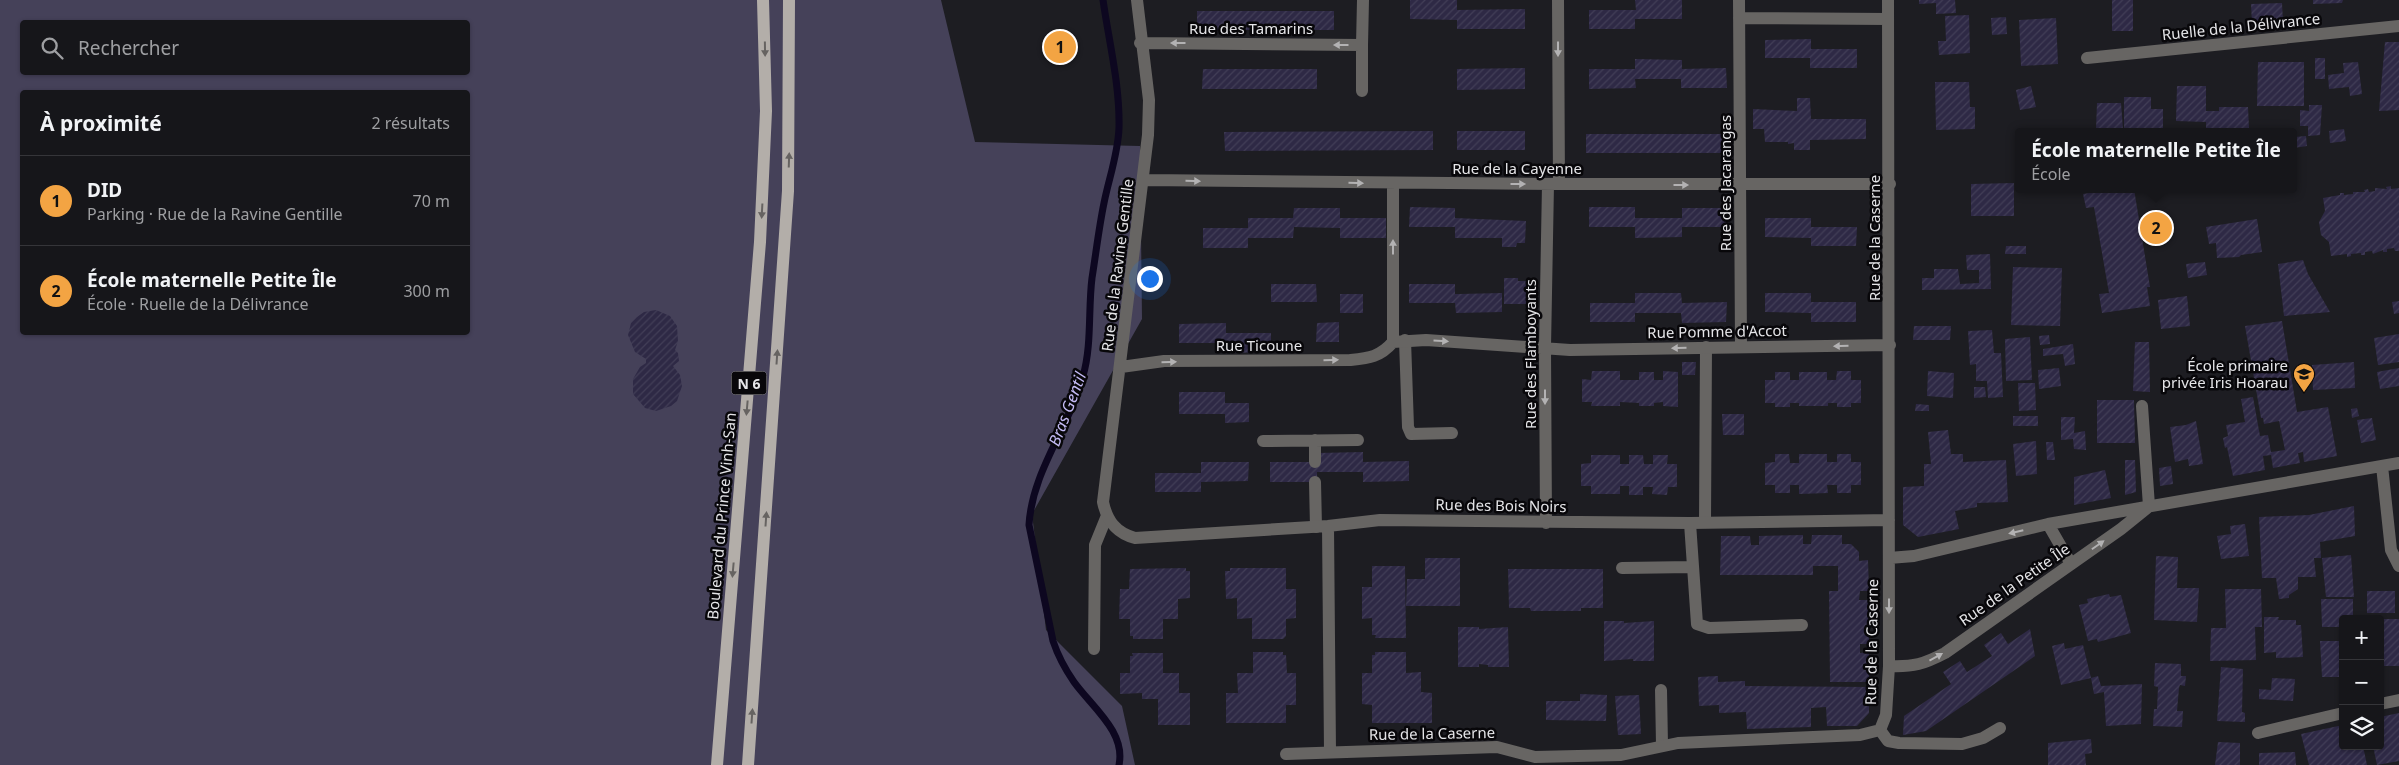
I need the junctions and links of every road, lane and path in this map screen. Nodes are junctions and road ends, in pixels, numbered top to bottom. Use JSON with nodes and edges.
{"nodes":[{"id":1,"x":763,"y":0,"type":"edge"},
{"id":2,"x":789,"y":0,"type":"edge"},
{"id":3,"x":1137,"y":0,"type":"edge"},
{"id":4,"x":1363,"y":0,"type":"edge"},
{"id":5,"x":1558,"y":0,"type":"edge"},
{"id":6,"x":1739,"y":0,"type":"edge"},
{"id":7,"x":1888,"y":0,"type":"edge"},
{"id":8,"x":1740,"y":18,"type":"junction"},
{"id":9,"x":1888,"y":19,"type":"junction"},
{"id":10,"x":2399,"y":26,"type":"edge"},
{"id":11,"x":1140,"y":43,"type":"junction"},
{"id":12,"x":1362,"y":45,"type":"junction"},
{"id":13,"x":2087,"y":58,"type":"dead end"},
{"id":14,"x":1362,"y":91,"type":"dead end"},
{"id":15,"x":1144,"y":180,"type":"junction"},
{"id":16,"x":1393,"y":184,"type":"junction"},
{"id":17,"x":1553,"y":184,"type":"junction"},
{"id":18,"x":1890,"y":184,"type":"junction"},
{"id":19,"x":1741,"y":185,"type":"junction"},
{"id":20,"x":1399,"y":341,"type":"junction"},
{"id":21,"x":1890,"y":345,"type":"junction"},
{"id":22,"x":1706,"y":347,"type":"junction"},
{"id":23,"x":1741,"y":347,"type":"junction"},
{"id":24,"x":1545,"y":348,"type":"junction"},
{"id":25,"x":1120,"y":368,"type":"junction"},
{"id":26,"x":2142,"y":406,"type":"dead end"},
{"id":27,"x":1452,"y":433,"type":"dead end"},
{"id":28,"x":1315,"y":440,"type":"junction"},
{"id":29,"x":1358,"y":440,"type":"dead end"},
{"id":30,"x":1263,"y":441,"type":"dead end"},
{"id":31,"x":1315,"y":462,"type":"dead end"},
{"id":32,"x":2399,"y":463,"type":"edge"},
{"id":33,"x":2382,"y":466,"type":"junction"},
{"id":34,"x":1315,"y":482,"type":"dead end"},
{"id":35,"x":2149,"y":506,"type":"junction"},
{"id":36,"x":1106,"y":518,"type":"junction"},
{"id":37,"x":1889,"y":520,"type":"junction"},
{"id":38,"x":1705,"y":522,"type":"junction"},
{"id":39,"x":1546,"y":523,"type":"junction"},
{"id":40,"x":1690,"y":523,"type":"junction"},
{"id":41,"x":2048,"y":524,"type":"junction"},
{"id":42,"x":1322,"y":527,"type":"junction"},
{"id":43,"x":1889,"y":558,"type":"junction"},
{"id":44,"x":2071,"y":564,"type":"junction"},
{"id":45,"x":2399,"y":566,"type":"edge"},
{"id":46,"x":1692,"y":567,"type":"junction"},
{"id":47,"x":1622,"y":568,"type":"dead end"},
{"id":48,"x":1802,"y":625,"type":"dead end"},
{"id":49,"x":1094,"y":649,"type":"dead end"},
{"id":50,"x":1890,"y":666,"type":"junction"},
{"id":51,"x":1661,"y":690,"type":"dead end"},
{"id":52,"x":2399,"y":700,"type":"edge"},
{"id":53,"x":2384,"y":703,"type":"edge"},
{"id":54,"x":2339,"y":714,"type":"edge"},
{"id":55,"x":2000,"y":728,"type":"dead end"},
{"id":56,"x":1880,"y":730,"type":"junction"},
{"id":57,"x":2258,"y":733,"type":"dead end"},
{"id":58,"x":1662,"y":744,"type":"junction"},
{"id":59,"x":1330,"y":752,"type":"junction"},
{"id":60,"x":1286,"y":754,"type":"dead end"},
{"id":61,"x":717,"y":765,"type":"edge"},
{"id":62,"x":748,"y":765,"type":"edge"}],
"edges":[{"from":1,"to":61,"type":"main road","name":"Boulevard du Prince Vinh-San","number":"N 6","one_way":true},
{"from":62,"to":2,"type":"main road","number":"N 6","one_way":true},
{"from":3,"to":11,"type":"street","name":"Rue de la Ravine Gentille"},
{"from":4,"to":12,"type":"street"},
{"from":5,"to":17,"type":"street","name":"Rue des Flamboyants","one_way":true},
{"from":6,"to":8,"type":"street","name":"Rue des Jacarangas"},
{"from":7,"to":9,"type":"street","name":"Rue de la Caserne"},
{"from":8,"to":9,"type":"street"},
{"from":8,"to":19,"type":"street","name":"Rue des Jacarangas"},
{"from":9,"to":18,"type":"street","name":"Rue de la Caserne"},
{"from":10,"to":13,"type":"street","name":"Ruelle de la Délivrance"},
{"from":12,"to":11,"type":"street","name":"Rue des Tamarins","one_way":true},
{"from":11,"to":15,"type":"street","name":"Rue de la Ravine Gentille"},
{"from":12,"to":14,"type":"street"},
{"from":15,"to":16,"type":"street","name":"Rue de la Cayenne","one_way":true},
{"from":15,"to":25,"type":"street","name":"Rue de la Ravine Gentille"},
{"from":16,"to":17,"type":"street","name":"Rue de la Cayenne","one_way":true},
{"from":20,"to":16,"type":"street","one_way":true},
{"from":17,"to":19,"type":"street","name":"Rue de la Cayenne","one_way":true},
{"from":17,"to":24,"type":"street","name":"Rue des Flamboyants"},
{"from":18,"to":19,"type":"street","name":"Rue de la Cayenne"},
{"from":18,"to":21,"type":"street","name":"Rue de la Caserne"},
{"from":19,"to":23,"type":"street","name":"Rue des Jacarangas"},
{"from":20,"to":24,"type":"street","one_way":true},
{"from":25,"to":20,"type":"street","name":"Rue Ticoune","one_way":true},
{"from":20,"to":27,"type":"street"},
{"from":21,"to":23,"type":"street","name":"Rue Pomme d'Accot","one_way":true},
{"from":21,"to":37,"type":"street","name":"Rue de la Caserne"},
{"from":22,"to":23,"type":"street","name":"Rue Pomme d'Accot"},
{"from":22,"to":24,"type":"street","name":"Rue Pomme d'Accot","one_way":true},
{"from":22,"to":38,"type":"street"},
{"from":24,"to":39,"type":"street","name":"Rue des Flamboyants","one_way":true},
{"from":25,"to":36,"type":"street","name":"Rue de la Ravine Gentille"},
{"from":26,"to":35,"type":"street"},
{"from":28,"to":29,"type":"street"},
{"from":28,"to":30,"type":"street"},
{"from":28,"to":31,"type":"street"},
{"from":32,"to":33,"type":"street","name":"Rue de la Petite Île"},
{"from":33,"to":35,"type":"street","name":"Rue de la Petite Île"},
{"from":33,"to":45,"type":"street"},
{"from":34,"to":42,"type":"street"},
{"from":35,"to":41,"type":"street","name":"Rue de la Petite Île"},
{"from":44,"to":35,"type":"street","name":"Rue de la Petite Île","one_way":true},
{"from":36,"to":42,"type":"street","name":"Rue des Bois Noirs"},
{"from":36,"to":49,"type":"street"},
{"from":37,"to":38,"type":"street","name":"Rue des Bois Noirs"},
{"from":37,"to":43,"type":"street","name":"Rue de la Caserne"},
{"from":38,"to":40,"type":"street","name":"Rue des Bois Noirs"},
{"from":39,"to":40,"type":"street","name":"Rue des Bois Noirs"},
{"from":39,"to":42,"type":"street","name":"Rue des Bois Noirs"},
{"from":40,"to":46,"type":"street"},
{"from":41,"to":43,"type":"street","name":"Rue de la Petite Île","one_way":true},
{"from":41,"to":44,"type":"street"},
{"from":42,"to":59,"type":"street"},
{"from":43,"to":50,"type":"street","name":"Rue de la Caserne","one_way":true},
{"from":50,"to":44,"type":"street","name":"Rue de la Petite Île","one_way":true},
{"from":46,"to":47,"type":"street"},
{"from":46,"to":48,"type":"street"},
{"from":50,"to":56,"type":"street","name":"Rue de la Caserne"},
{"from":51,"to":58,"type":"street"},
{"from":52,"to":53,"type":"street"},
{"from":54,"to":57,"type":"street"},
{"from":55,"to":56,"type":"street"},
{"from":56,"to":58,"type":"street","name":"Rue de la Caserne"},
{"from":58,"to":59,"type":"street","name":"Rue de la Caserne"},
{"from":59,"to":60,"type":"street","name":"Rue de la Caserne"}]}
